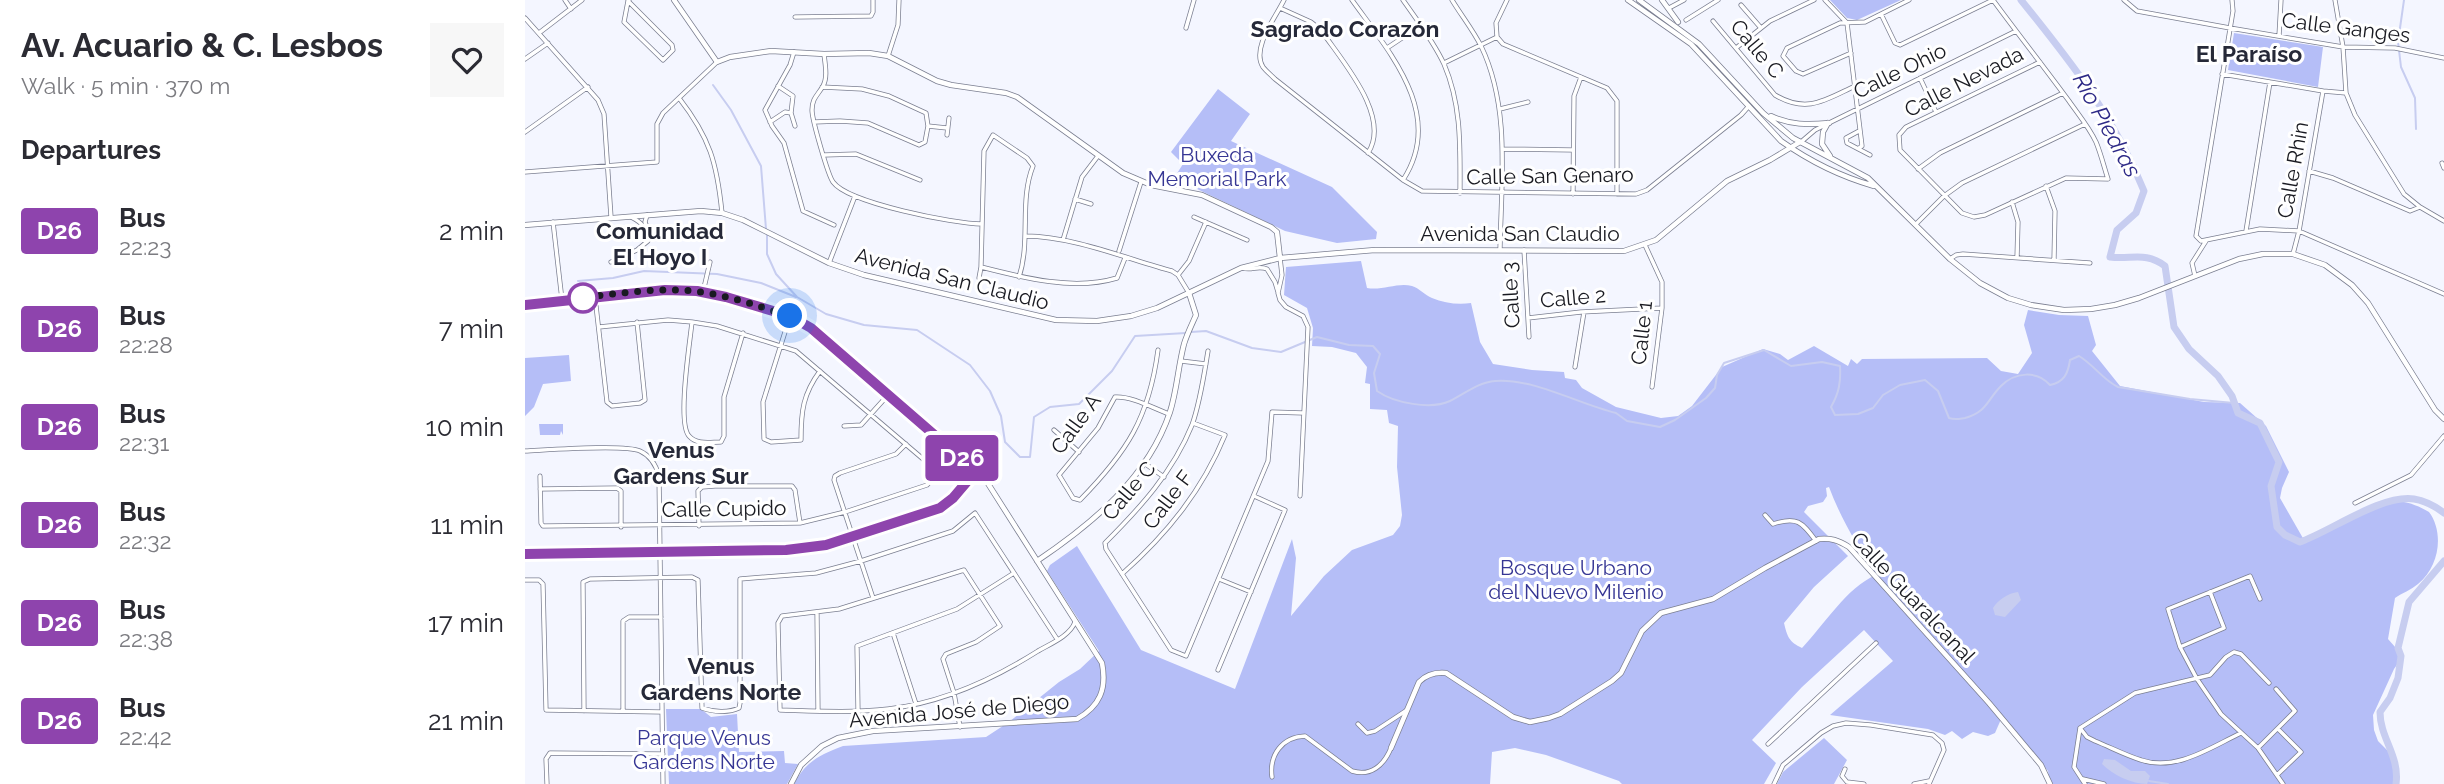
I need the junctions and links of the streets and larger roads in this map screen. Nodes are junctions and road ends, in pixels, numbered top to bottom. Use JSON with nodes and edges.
{"nodes":[{"id":1,"x":565,"y":0,"type":"edge"},
{"id":2,"x":582,"y":0,"type":"edge"},
{"id":3,"x":628,"y":0,"type":"edge"},
{"id":4,"x":674,"y":0,"type":"edge"},
{"id":5,"x":873,"y":0,"type":"edge"},
{"id":6,"x":899,"y":0,"type":"edge"},
{"id":7,"x":1194,"y":0,"type":"edge"},
{"id":8,"x":1284,"y":0,"type":"edge"},
{"id":9,"x":1352,"y":0,"type":"edge"},
{"id":10,"x":1403,"y":0,"type":"edge"},
{"id":11,"x":1452,"y":0,"type":"edge"},
{"id":12,"x":1507,"y":0,"type":"edge"},
{"id":13,"x":1628,"y":0,"type":"edge"},
{"id":14,"x":1639,"y":0,"type":"edge"},
{"id":15,"x":1662,"y":0,"type":"edge"},
{"id":16,"x":1684,"y":0,"type":"edge"},
{"id":17,"x":1814,"y":0,"type":"edge"},
{"id":18,"x":1825,"y":0,"type":"edge"},
{"id":19,"x":1909,"y":0,"type":"edge"},
{"id":20,"x":1993,"y":0,"type":"edge"},
{"id":21,"x":2124,"y":0,"type":"edge"},
{"id":22,"x":2232,"y":0,"type":"edge"},
{"id":23,"x":2281,"y":0,"type":"edge"},
{"id":24,"x":2336,"y":0,"type":"edge"},
{"id":25,"x":1715,"y":1,"type":"edge"},
{"id":26,"x":1741,"y":5,"type":"dead end"},
{"id":27,"x":1280,"y":8,"type":"junction"},
{"id":28,"x":1669,"y":8,"type":"junction"},
{"id":29,"x":571,"y":9,"type":"junction"},
{"id":30,"x":1881,"y":14,"type":"junction"},
{"id":31,"x":795,"y":17,"type":"dead end"},
{"id":32,"x":525,"y":18,"type":"edge"},
{"id":33,"x":1686,"y":20,"type":"dead end"},
{"id":34,"x":1713,"y":21,"type":"dead end"},
{"id":35,"x":1678,"y":22,"type":"dead end"},
{"id":36,"x":1847,"y":23,"type":"junction"},
{"id":37,"x":1420,"y":26,"type":"junction"},
{"id":38,"x":1185,"y":28,"type":"dead end"},
{"id":39,"x":1761,"y":28,"type":"junction"},
{"id":40,"x":2230,"y":28,"type":"junction"},
{"id":41,"x":2016,"y":31,"type":"junction"},
{"id":42,"x":540,"y":33,"type":"junction"},
{"id":43,"x":2279,"y":36,"type":"junction"},
{"id":44,"x":1497,"y":37,"type":"junction"},
{"id":45,"x":548,"y":43,"type":"junction"},
{"id":46,"x":1481,"y":45,"type":"junction"},
{"id":47,"x":2343,"y":47,"type":"junction"},
{"id":48,"x":1386,"y":48,"type":"junction"},
{"id":49,"x":1736,"y":48,"type":"junction"},
{"id":50,"x":794,"y":52,"type":"junction"},
{"id":51,"x":1851,"y":53,"type":"junction"},
{"id":52,"x":824,"y":54,"type":"junction"},
{"id":53,"x":888,"y":56,"type":"junction"},
{"id":54,"x":2444,"y":58,"type":"edge"},
{"id":55,"x":525,"y":59,"type":"edge"},
{"id":56,"x":717,"y":62,"type":"junction"},
{"id":57,"x":2040,"y":62,"type":"junction"},
{"id":58,"x":1444,"y":63,"type":"junction"},
{"id":59,"x":2223,"y":74,"type":"junction"},
{"id":60,"x":1581,"y":77,"type":"junction"},
{"id":61,"x":1920,"y":78,"type":"junction"},
{"id":62,"x":2270,"y":82,"type":"junction"},
{"id":63,"x":778,"y":86,"type":"junction"},
{"id":64,"x":1855,"y":86,"type":"junction"},
{"id":65,"x":588,"y":87,"type":"junction"},
{"id":66,"x":822,"y":87,"type":"junction"},
{"id":67,"x":2323,"y":91,"type":"junction"},
{"id":68,"x":2063,"y":93,"type":"junction"},
{"id":69,"x":2346,"y":93,"type":"junction"},
{"id":70,"x":679,"y":98,"type":"junction"},
{"id":71,"x":1528,"y":102,"type":"dead end"},
{"id":72,"x":1753,"y":103,"type":"junction"},
{"id":73,"x":1748,"y":107,"type":"junction"},
{"id":74,"x":1500,"y":109,"type":"junction"},
{"id":75,"x":1858,"y":109,"type":"junction"},
{"id":76,"x":1936,"y":112,"type":"junction"},
{"id":77,"x":791,"y":113,"type":"junction"},
{"id":78,"x":1763,"y":113,"type":"junction"},
{"id":79,"x":949,"y":118,"type":"dead end"},
{"id":80,"x":770,"y":122,"type":"junction"},
{"id":81,"x":814,"y":122,"type":"junction"},
{"id":82,"x":1829,"y":123,"type":"junction"},
{"id":83,"x":2085,"y":124,"type":"junction"},
{"id":84,"x":795,"y":126,"type":"dead end"},
{"id":85,"x":928,"y":126,"type":"junction"},
{"id":86,"x":947,"y":128,"type":"junction"},
{"id":87,"x":1859,"y":131,"type":"junction"},
{"id":88,"x":525,"y":132,"type":"edge"},
{"id":89,"x":947,"y":135,"type":"dead end"},
{"id":90,"x":1800,"y":142,"type":"junction"},
{"id":91,"x":1792,"y":148,"type":"junction"},
{"id":92,"x":1502,"y":149,"type":"junction"},
{"id":93,"x":1859,"y":149,"type":"junction"},
{"id":94,"x":1573,"y":150,"type":"junction"},
{"id":95,"x":1369,"y":153,"type":"junction"},
{"id":96,"x":824,"y":155,"type":"junction"},
{"id":97,"x":1870,"y":155,"type":"dead end"},
{"id":98,"x":1098,"y":156,"type":"junction"},
{"id":99,"x":1834,"y":160,"type":"junction"},
{"id":100,"x":2442,"y":163,"type":"dead end"},
{"id":101,"x":608,"y":167,"type":"junction"},
{"id":102,"x":2444,"y":168,"type":"edge"},
{"id":103,"x":1918,"y":169,"type":"junction"},
{"id":104,"x":2309,"y":171,"type":"junction"},
{"id":105,"x":525,"y":172,"type":"edge"},
{"id":106,"x":920,"y":180,"type":"dead end"},
{"id":107,"x":1403,"y":180,"type":"junction"},
{"id":108,"x":1141,"y":182,"type":"junction"},
{"id":109,"x":1875,"y":186,"type":"junction"},
{"id":110,"x":2046,"y":186,"type":"junction"},
{"id":111,"x":1460,"y":193,"type":"junction"},
{"id":112,"x":1501,"y":193,"type":"junction"},
{"id":113,"x":1573,"y":194,"type":"junction"},
{"id":114,"x":1617,"y":194,"type":"junction"},
{"id":115,"x":855,"y":196,"type":"junction"},
{"id":116,"x":1944,"y":196,"type":"junction"},
{"id":117,"x":1075,"y":199,"type":"junction"},
{"id":118,"x":2012,"y":202,"type":"junction"},
{"id":119,"x":1091,"y":204,"type":"dead end"},
{"id":120,"x":2420,"y":207,"type":"junction"},
{"id":121,"x":722,"y":214,"type":"junction"},
{"id":122,"x":647,"y":215,"type":"junction"},
{"id":123,"x":629,"y":216,"type":"junction"},
{"id":124,"x":1193,"y":217,"type":"dead end"},
{"id":125,"x":611,"y":218,"type":"junction"},
{"id":126,"x":2444,"y":221,"type":"edge"},
{"id":127,"x":553,"y":222,"type":"junction"},
{"id":128,"x":1206,"y":222,"type":"junction"},
{"id":129,"x":982,"y":224,"type":"junction"},
{"id":130,"x":1916,"y":224,"type":"junction"},
{"id":131,"x":525,"y":225,"type":"edge"},
{"id":132,"x":834,"y":225,"type":"dead end"},
{"id":133,"x":654,"y":231,"type":"dead end"},
{"id":134,"x":2246,"y":231,"type":"junction"},
{"id":135,"x":2299,"y":231,"type":"junction"},
{"id":136,"x":1026,"y":236,"type":"junction"},
{"id":137,"x":1241,"y":237,"type":"junction"},
{"id":138,"x":1063,"y":240,"type":"junction"},
{"id":139,"x":1247,"y":240,"type":"dead end"},
{"id":140,"x":2206,"y":240,"type":"junction"},
{"id":141,"x":1238,"y":243,"type":"dead end"},
{"id":142,"x":1645,"y":245,"type":"junction"},
{"id":143,"x":1500,"y":250,"type":"junction"},
{"id":144,"x":1524,"y":250,"type":"junction"},
{"id":145,"x":1119,"y":251,"type":"dead end"},
{"id":146,"x":2293,"y":254,"type":"junction"},
{"id":147,"x":1125,"y":258,"type":"junction"},
{"id":148,"x":1280,"y":258,"type":"junction"},
{"id":149,"x":2017,"y":258,"type":"junction"},
{"id":150,"x":1950,"y":259,"type":"junction"},
{"id":151,"x":2054,"y":260,"type":"junction"},
{"id":152,"x":611,"y":262,"type":"dead end"},
{"id":153,"x":710,"y":262,"type":"dead end"},
{"id":154,"x":2089,"y":263,"type":"dead end"},
{"id":155,"x":829,"y":264,"type":"junction"},
{"id":156,"x":981,"y":267,"type":"junction"},
{"id":157,"x":1241,"y":268,"type":"junction"},
{"id":158,"x":1178,"y":275,"type":"junction"},
{"id":159,"x":2195,"y":276,"type":"junction"},
{"id":160,"x":1019,"y":277,"type":"junction"},
{"id":161,"x":979,"y":278,"type":"dead end"},
{"id":162,"x":703,"y":292,"type":"junction"},
{"id":163,"x":1189,"y":293,"type":"junction"},
{"id":164,"x":1278,"y":293,"type":"junction"},
{"id":165,"x":2444,"y":294,"type":"edge"},
{"id":166,"x":595,"y":297,"type":"junction"},
{"id":167,"x":562,"y":300,"type":"junction"},
{"id":168,"x":525,"y":305,"type":"edge"},
{"id":169,"x":1662,"y":308,"type":"junction"},
{"id":170,"x":1584,"y":312,"type":"junction"},
{"id":171,"x":790,"y":316,"type":"junction"},
{"id":172,"x":1528,"y":318,"type":"junction"},
{"id":173,"x":692,"y":321,"type":"junction"},
{"id":174,"x":637,"y":323,"type":"junction"},
{"id":175,"x":599,"y":327,"type":"junction"},
{"id":176,"x":743,"y":333,"type":"junction"},
{"id":177,"x":1529,"y":337,"type":"dead end"},
{"id":178,"x":780,"y":345,"type":"junction"},
{"id":179,"x":1159,"y":350,"type":"dead end"},
{"id":180,"x":1208,"y":351,"type":"dead end"},
{"id":181,"x":1181,"y":361,"type":"junction"},
{"id":182,"x":1206,"y":364,"type":"junction"},
{"id":183,"x":1575,"y":367,"type":"dead end"},
{"id":184,"x":820,"y":370,"type":"junction"},
{"id":185,"x":1652,"y":387,"type":"dead end"},
{"id":186,"x":888,"y":395,"type":"junction"},
{"id":187,"x":1146,"y":406,"type":"junction"},
{"id":188,"x":1303,"y":413,"type":"junction"},
{"id":189,"x":1169,"y":414,"type":"junction"},
{"id":190,"x":872,"y":415,"type":"junction"},
{"id":191,"x":2444,"y":419,"type":"edge"},
{"id":192,"x":1193,"y":423,"type":"junction"},
{"id":193,"x":844,"y":426,"type":"dead end"},
{"id":194,"x":1054,"y":430,"type":"dead end"},
{"id":195,"x":2444,"y":436,"type":"edge"},
{"id":196,"x":907,"y":444,"type":"junction"},
{"id":197,"x":525,"y":451,"type":"edge"},
{"id":198,"x":1079,"y":452,"type":"junction"},
{"id":199,"x":1145,"y":463,"type":"junction"},
{"id":200,"x":976,"y":471,"type":"junction"},
{"id":201,"x":540,"y":475,"type":"dead end"},
{"id":202,"x":1164,"y":477,"type":"junction"},
{"id":203,"x":540,"y":489,"type":"junction"},
{"id":204,"x":1254,"y":495,"type":"junction"},
{"id":205,"x":1300,"y":496,"type":"dead end"},
{"id":206,"x":2355,"y":503,"type":"dead end"},
{"id":207,"x":845,"y":512,"type":"junction"},
{"id":208,"x":1765,"y":515,"type":"dead end"},
{"id":209,"x":800,"y":523,"type":"junction"},
{"id":210,"x":660,"y":526,"type":"junction"},
{"id":211,"x":699,"y":526,"type":"junction"},
{"id":212,"x":621,"y":527,"type":"junction"},
{"id":213,"x":852,"y":537,"type":"junction"},
{"id":214,"x":1816,"y":541,"type":"junction"},
{"id":215,"x":660,"y":552,"type":"junction"},
{"id":216,"x":525,"y":554,"type":"edge"},
{"id":217,"x":860,"y":561,"type":"junction"},
{"id":218,"x":1037,"y":561,"type":"junction"},
{"id":219,"x":1014,"y":573,"type":"junction"},
{"id":220,"x":1122,"y":574,"type":"junction"},
{"id":221,"x":661,"y":578,"type":"junction"},
{"id":222,"x":1219,"y":579,"type":"junction"},
{"id":223,"x":525,"y":580,"type":"edge"},
{"id":224,"x":1251,"y":592,"type":"junction"},
{"id":225,"x":2210,"y":592,"type":"junction"},
{"id":226,"x":981,"y":594,"type":"junction"},
{"id":227,"x":873,"y":598,"type":"junction"},
{"id":228,"x":2260,"y":599,"type":"dead end"},
{"id":229,"x":817,"y":613,"type":"junction"},
{"id":230,"x":661,"y":617,"type":"junction"},
{"id":231,"x":1075,"y":622,"type":"junction"},
{"id":232,"x":893,"y":633,"type":"junction"},
{"id":233,"x":1057,"y":639,"type":"junction"},
{"id":234,"x":1876,"y":643,"type":"dead end"},
{"id":235,"x":2180,"y":646,"type":"junction"},
{"id":236,"x":1218,"y":670,"type":"dead end"},
{"id":237,"x":2197,"y":679,"type":"junction"},
{"id":238,"x":2269,"y":683,"type":"dead end"},
{"id":239,"x":2276,"y":689,"type":"dead end"},
{"id":240,"x":954,"y":693,"type":"junction"},
{"id":241,"x":916,"y":704,"type":"junction"},
{"id":242,"x":585,"y":710,"type":"junction"},
{"id":243,"x":818,"y":710,"type":"junction"},
{"id":244,"x":1407,"y":710,"type":"junction"},
{"id":245,"x":624,"y":711,"type":"junction"},
{"id":246,"x":857,"y":711,"type":"junction"},
{"id":247,"x":662,"y":712,"type":"junction"},
{"id":248,"x":1358,"y":724,"type":"dead end"},
{"id":249,"x":960,"y":727,"type":"junction"},
{"id":250,"x":2080,"y":728,"type":"junction"},
{"id":251,"x":2278,"y":729,"type":"junction"},
{"id":252,"x":2242,"y":733,"type":"junction"},
{"id":253,"x":1771,"y":743,"type":"dead end"},
{"id":254,"x":1391,"y":748,"type":"joint"},
{"id":255,"x":2258,"y":748,"type":"junction"},
{"id":256,"x":663,"y":754,"type":"junction"},
{"id":257,"x":1845,"y":769,"type":"dead end"},
{"id":258,"x":2277,"y":775,"type":"junction"},
{"id":259,"x":1272,"y":778,"type":"dead end"},
{"id":260,"x":2081,"y":778,"type":"junction"},
{"id":261,"x":1929,"y":782,"type":"edge"},
{"id":262,"x":547,"y":784,"type":"edge"},
{"id":263,"x":663,"y":784,"type":"edge"},
{"id":264,"x":791,"y":784,"type":"edge"},
{"id":265,"x":1774,"y":784,"type":"edge"},
{"id":266,"x":1864,"y":784,"type":"edge"},
{"id":267,"x":1913,"y":784,"type":"edge"},
{"id":268,"x":2050,"y":784,"type":"edge"},
{"id":269,"x":2085,"y":784,"type":"edge"},
{"id":270,"x":2104,"y":784,"type":"edge"},
{"id":271,"x":2283,"y":784,"type":"edge"}],
"edges":[{"from":1,"to":29,"type":"street"},
{"from":2,"to":29,"type":"street"},
{"from":3,"to":3,"type":"street"},
{"from":4,"to":56,"type":"street"},
{"from":5,"to":31,"type":"street"},
{"from":6,"to":53,"type":"street"},
{"from":7,"to":38,"type":"street"},
{"from":8,"to":27,"type":"street","name":"Calle San Genaro"},
{"from":9,"to":48,"type":"street"},
{"from":10,"to":37,"type":"street"},
{"from":11,"to":46,"type":"street"},
{"from":12,"to":44,"type":"street"},
{"from":13,"to":73,"type":"street"},
{"from":14,"to":72,"type":"street"},
{"from":15,"to":28,"type":"street"},
{"from":16,"to":28,"type":"street"},
{"from":17,"to":39,"type":"street"},
{"from":18,"to":36,"type":"street"},
{"from":19,"to":30,"type":"street"},
{"from":20,"to":30,"type":"street"},
{"from":20,"to":41,"type":"street"},
{"from":21,"to":40,"type":"street","name":"Calle Ganges"},
{"from":22,"to":40,"type":"street"},
{"from":23,"to":43,"type":"street"},
{"from":24,"to":47,"type":"street"},
{"from":25,"to":33,"type":"street"},
{"from":26,"to":39,"type":"street"},
{"from":27,"to":95,"type":"street"},
{"from":27,"to":95,"type":"street","name":"Calle San Genaro"},
{"from":28,"to":35,"type":"street"},
{"from":29,"to":42,"type":"street"},
{"from":30,"to":36,"type":"street"},
{"from":32,"to":42,"type":"street"},
{"from":34,"to":49,"type":"street","name":"Calle C"},
{"from":36,"to":51,"type":"street"},
{"from":36,"to":51,"type":"street"},
{"from":37,"to":48,"type":"street"},
{"from":37,"to":58,"type":"street"},
{"from":39,"to":49,"type":"street"},
{"from":40,"to":43,"type":"street","name":"Calle Ganges"},
{"from":40,"to":59,"type":"street"},
{"from":41,"to":57,"type":"street"},
{"from":41,"to":61,"type":"street","name":"Calle Ohio"},
{"from":42,"to":45,"type":"street"},
{"from":43,"to":47,"type":"street","name":"Calle Ganges"},
{"from":44,"to":46,"type":"street"},
{"from":44,"to":60,"type":"street"},
{"from":45,"to":55,"type":"street"},
{"from":45,"to":65,"type":"street"},
{"from":46,"to":58,"type":"street"},
{"from":46,"to":74,"type":"street"},
{"from":47,"to":54,"type":"street","name":"Calle Ganges"},
{"from":47,"to":69,"type":"street"},
{"from":48,"to":107,"type":"street"},
{"from":49,"to":64,"type":"street","name":"Calle C"},
{"from":50,"to":52,"type":"street"},
{"from":50,"to":56,"type":"street"},
{"from":50,"to":63,"type":"street"},
{"from":51,"to":64,"type":"street"},
{"from":52,"to":53,"type":"street"},
{"from":52,"to":66,"type":"street"},
{"from":53,"to":98,"type":"street"},
{"from":56,"to":70,"type":"street"},
{"from":57,"to":68,"type":"street"},
{"from":57,"to":76,"type":"street","name":"Calle Nevada"},
{"from":58,"to":111,"type":"street"},
{"from":59,"to":62,"type":"street"},
{"from":59,"to":140,"type":"street"},
{"from":60,"to":94,"type":"street"},
{"from":60,"to":114,"type":"street"},
{"from":61,"to":75,"type":"street","name":"Calle Ohio"},
{"from":61,"to":76,"type":"street"},
{"from":62,"to":67,"type":"street"},
{"from":62,"to":134,"type":"street"},
{"from":63,"to":77,"type":"street"},
{"from":63,"to":80,"type":"street"},
{"from":64,"to":75,"type":"street"},
{"from":65,"to":88,"type":"street"},
{"from":65,"to":101,"type":"street"},
{"from":66,"to":81,"type":"street"},
{"from":66,"to":85,"type":"street"},
{"from":67,"to":69,"type":"street"},
{"from":67,"to":104,"type":"street","name":"Calle Rhin"},
{"from":68,"to":83,"type":"street"},
{"from":68,"to":103,"type":"street"},
{"from":69,"to":120,"type":"street"},
{"from":70,"to":101,"type":"street"},
{"from":70,"to":121,"type":"street"},
{"from":71,"to":74,"type":"street"},
{"from":72,"to":73,"type":"street","name":"Calle San Genaro"},
{"from":72,"to":78,"type":"street"},
{"from":73,"to":91,"type":"street"},
{"from":73,"to":114,"type":"street","name":"Calle San Genaro"},
{"from":74,"to":92,"type":"street"},
{"from":75,"to":82,"type":"street","name":"Calle Ohio"},
{"from":75,"to":87,"type":"street"},
{"from":76,"to":103,"type":"street","name":"Calle Nevada"},
{"from":77,"to":80,"type":"street"},
{"from":77,"to":84,"type":"street"},
{"from":78,"to":82,"type":"street"},
{"from":78,"to":90,"type":"street"},
{"from":79,"to":86,"type":"street"},
{"from":80,"to":132,"type":"street"},
{"from":81,"to":85,"type":"street"},
{"from":81,"to":96,"type":"street"},
{"from":82,"to":90,"type":"street","name":"Calle Ohio"},
{"from":82,"to":99,"type":"street"},
{"from":83,"to":110,"type":"street"},
{"from":83,"to":116,"type":"street"},
{"from":85,"to":86,"type":"street"},
{"from":86,"to":89,"type":"street"},
{"from":87,"to":93,"type":"street"},
{"from":87,"to":93,"type":"street"},
{"from":90,"to":91,"type":"street","name":"Avenida San Claudio"},
{"from":90,"to":99,"type":"street"},
{"from":91,"to":109,"type":"street"},
{"from":91,"to":142,"type":"street","name":"Avenida San Claudio"},
{"from":92,"to":94,"type":"street"},
{"from":92,"to":112,"type":"street"},
{"from":93,"to":97,"type":"street"},
{"from":94,"to":113,"type":"street"},
{"from":95,"to":107,"type":"street","name":"Calle San Genaro"},
{"from":96,"to":106,"type":"street"},
{"from":96,"to":115,"type":"street"},
{"from":98,"to":108,"type":"street"},
{"from":98,"to":117,"type":"street"},
{"from":99,"to":109,"type":"street"},
{"from":100,"to":102,"type":"street"},
{"from":101,"to":105,"type":"street"},
{"from":101,"to":125,"type":"street"},
{"from":103,"to":116,"type":"street","name":"Calle Nevada"},
{"from":104,"to":120,"type":"street"},
{"from":104,"to":135,"type":"street","name":"Calle Rhin"},
{"from":107,"to":111,"type":"street","name":"Calle San Genaro"},
{"from":108,"to":145,"type":"street"},
{"from":108,"to":148,"type":"street"},
{"from":109,"to":130,"type":"street"},
{"from":110,"to":118,"type":"street"},
{"from":110,"to":151,"type":"street"},
{"from":111,"to":112,"type":"street","name":"Calle San Genaro"},
{"from":112,"to":113,"type":"street","name":"Calle San Genaro"},
{"from":112,"to":143,"type":"street"},
{"from":113,"to":114,"type":"street","name":"Calle San Genaro"},
{"from":115,"to":129,"type":"street"},
{"from":115,"to":155,"type":"street"},
{"from":116,"to":118,"type":"street","name":"Calle Nevada"},
{"from":116,"to":130,"type":"street"},
{"from":117,"to":119,"type":"street"},
{"from":117,"to":138,"type":"street"},
{"from":118,"to":149,"type":"street"},
{"from":120,"to":126,"type":"street"},
{"from":121,"to":122,"type":"street","name":"Avenida San Claudio"},
{"from":121,"to":155,"type":"street","name":"Avenida San Claudio"},
{"from":122,"to":123,"type":"street","name":"Avenida San Claudio"},
{"from":122,"to":133,"type":"street"},
{"from":123,"to":125,"type":"street","name":"Avenida San Claudio"},
{"from":123,"to":152,"type":"street"},
{"from":124,"to":128,"type":"street"},
{"from":125,"to":127,"type":"street","name":"Avenida San Claudio"},
{"from":127,"to":131,"type":"street","name":"Avenida San Claudio"},
{"from":127,"to":167,"type":"street"},
{"from":128,"to":137,"type":"street"},
{"from":128,"to":158,"type":"street"},
{"from":129,"to":136,"type":"street"},
{"from":129,"to":156,"type":"street"},
{"from":130,"to":150,"type":"street"},
{"from":134,"to":135,"type":"street"},
{"from":134,"to":140,"type":"street"},
{"from":135,"to":146,"type":"street","name":"Calle Rhin"},
{"from":135,"to":165,"type":"street"},
{"from":136,"to":138,"type":"street"},
{"from":136,"to":160,"type":"street"},
{"from":137,"to":139,"type":"street"},
{"from":137,"to":141,"type":"street"},
{"from":138,"to":147,"type":"street"},
{"from":140,"to":159,"type":"street"},
{"from":142,"to":144,"type":"street","name":"Avenida San Claudio"},
{"from":142,"to":169,"type":"street","name":"Calle 1"},
{"from":143,"to":144,"type":"street","name":"Avenida San Claudio"},
{"from":143,"to":148,"type":"street","name":"Avenida San Claudio"},
{"from":144,"to":172,"type":"street","name":"Calle 3"},
{"from":146,"to":159,"type":"street"},
{"from":146,"to":191,"type":"street"},
{"from":147,"to":158,"type":"street"},
{"from":147,"to":160,"type":"street"},
{"from":148,"to":157,"type":"street","name":"Avenida San Claudio"},
{"from":148,"to":164,"type":"street"},
{"from":149,"to":150,"type":"street"},
{"from":149,"to":151,"type":"street"},
{"from":150,"to":159,"type":"street"},
{"from":151,"to":154,"type":"street"},
{"from":153,"to":162,"type":"street"},
{"from":155,"to":163,"type":"street","name":"Avenida San Claudio"},
{"from":156,"to":160,"type":"street"},
{"from":156,"to":161,"type":"street"},
{"from":157,"to":163,"type":"street","name":"Avenida San Claudio"},
{"from":157,"to":164,"type":"street"},
{"from":158,"to":163,"type":"street"},
{"from":162,"to":166,"type":"street"},
{"from":162,"to":171,"type":"street"},
{"from":163,"to":181,"type":"street"},
{"from":164,"to":188,"type":"street"},
{"from":166,"to":167,"type":"street"},
{"from":166,"to":175,"type":"street"},
{"from":167,"to":168,"type":"street"},
{"from":169,"to":170,"type":"street","name":"Calle 2"},
{"from":169,"to":185,"type":"street","name":"Calle 1"},
{"from":170,"to":172,"type":"street","name":"Calle 2"},
{"from":170,"to":183,"type":"street"},
{"from":171,"to":178,"type":"street"},
{"from":171,"to":186,"type":"street"},
{"from":172,"to":177,"type":"street","name":"Calle 3"},
{"from":173,"to":174,"type":"street"},
{"from":173,"to":176,"type":"street"},
{"from":173,"to":176,"type":"street"},
{"from":174,"to":175,"type":"street"},
{"from":174,"to":175,"type":"street"},
{"from":176,"to":178,"type":"street"},
{"from":178,"to":184,"type":"street"},
{"from":178,"to":184,"type":"street"},
{"from":179,"to":187,"type":"street","name":"Calle A"},
{"from":180,"to":182,"type":"street","name":"Calle C"},
{"from":181,"to":182,"type":"street"},
{"from":181,"to":189,"type":"street"},
{"from":182,"to":192,"type":"street","name":"Calle C"},
{"from":184,"to":190,"type":"street"},
{"from":186,"to":190,"type":"street"},
{"from":186,"to":200,"type":"street"},
{"from":187,"to":189,"type":"street","name":"Calle A"},
{"from":187,"to":198,"type":"street","name":"Calle A"},
{"from":187,"to":198,"type":"street","name":"Calle A"},
{"from":188,"to":204,"type":"street"},
{"from":188,"to":205,"type":"street"},
{"from":189,"to":199,"type":"street"},
{"from":190,"to":193,"type":"street"},
{"from":190,"to":196,"type":"street"},
{"from":192,"to":202,"type":"street","name":"Calle C"},
{"from":192,"to":220,"type":"street","name":"Calle F"},
{"from":194,"to":198,"type":"street"},
{"from":195,"to":206,"type":"street"},
{"from":196,"to":207,"type":"street"},
{"from":196,"to":207,"type":"street","name":"Calle Cupido"},
{"from":197,"to":210,"type":"street"},
{"from":199,"to":202,"type":"street"},
{"from":199,"to":218,"type":"street"},
{"from":200,"to":213,"type":"street"},
{"from":200,"to":218,"type":"street"},
{"from":201,"to":203,"type":"street","name":"Calle Cupido"},
{"from":202,"to":220,"type":"street","name":"Calle C"},
{"from":203,"to":212,"type":"street","name":"Calle Cupido"},
{"from":203,"to":212,"type":"street"},
{"from":204,"to":222,"type":"street"},
{"from":204,"to":224,"type":"street"},
{"from":207,"to":209,"type":"street","name":"Calle Cupido"},
{"from":207,"to":213,"type":"street"},
{"from":208,"to":214,"type":"street"},
{"from":209,"to":211,"type":"street","name":"Calle Cupido"},
{"from":209,"to":211,"type":"street"},
{"from":210,"to":211,"type":"street","name":"Calle Cupido"},
{"from":210,"to":212,"type":"street","name":"Calle Cupido"},
{"from":210,"to":215,"type":"street"},
{"from":213,"to":215,"type":"street"},
{"from":213,"to":217,"type":"street"},
{"from":214,"to":244,"type":"street","name":"Calle Guaralcanal"},
{"from":214,"to":268,"type":"street","name":"Calle Guaralcanal"},
{"from":215,"to":216,"type":"street"},
{"from":215,"to":221,"type":"street"},
{"from":217,"to":219,"type":"street"},
{"from":217,"to":221,"type":"street"},
{"from":217,"to":227,"type":"street"},
{"from":218,"to":231,"type":"street"},
{"from":219,"to":226,"type":"street"},
{"from":219,"to":233,"type":"street"},
{"from":220,"to":222,"type":"street","name":"Calle C"},
{"from":221,"to":230,"type":"street"},
{"from":221,"to":242,"type":"street"},
{"from":222,"to":224,"type":"street"},
{"from":223,"to":242,"type":"street"},
{"from":224,"to":236,"type":"street"},
{"from":225,"to":228,"type":"street"},
{"from":225,"to":235,"type":"street"},
{"from":225,"to":235,"type":"street"},
{"from":226,"to":227,"type":"street"},
{"from":226,"to":232,"type":"street"},
{"from":226,"to":240,"type":"street"},
{"from":227,"to":229,"type":"street"},
{"from":229,"to":243,"type":"street"},
{"from":229,"to":243,"type":"street"},
{"from":230,"to":245,"type":"street"},
{"from":230,"to":247,"type":"street"},
{"from":231,"to":233,"type":"street"},
{"from":231,"to":249,"type":"street","name":"Avenida José de Diego"},
{"from":232,"to":241,"type":"street"},
{"from":232,"to":246,"type":"street"},
{"from":233,"to":240,"type":"street"},
{"from":234,"to":253,"type":"street"},
{"from":235,"to":237,"type":"street"},
{"from":237,"to":238,"type":"street"},
{"from":237,"to":250,"type":"street"},
{"from":237,"to":252,"type":"street"},
{"from":239,"to":251,"type":"street"},
{"from":240,"to":241,"type":"street"},
{"from":240,"to":249,"type":"street"},
{"from":241,"to":246,"type":"street"},
{"from":242,"to":245,"type":"street"},
{"from":243,"to":246,"type":"street"},
{"from":244,"to":248,"type":"street"},
{"from":244,"to":254,"type":"street","name":"Calle Guaralcanal"},
{"from":245,"to":247,"type":"street"},
{"from":247,"to":256,"type":"street"},
{"from":249,"to":264,"type":"street","name":"Avenida José de Diego"},
{"from":250,"to":252,"type":"street"},
{"from":250,"to":260,"type":"street"},
{"from":251,"to":255,"type":"street"},
{"from":251,"to":258,"type":"street"},
{"from":252,"to":255,"type":"street"},
{"from":254,"to":259,"type":"street","name":"Calle Guaralcanal"},
{"from":255,"to":258,"type":"street"},
{"from":256,"to":262,"type":"street"},
{"from":256,"to":263,"type":"street"},
{"from":257,"to":266,"type":"street"},
{"from":258,"to":271,"type":"street"},
{"from":260,"to":269,"type":"street"},
{"from":260,"to":270,"type":"street"},
{"from":261,"to":265,"type":"street"},
{"from":261,"to":267,"type":"street"}]}
